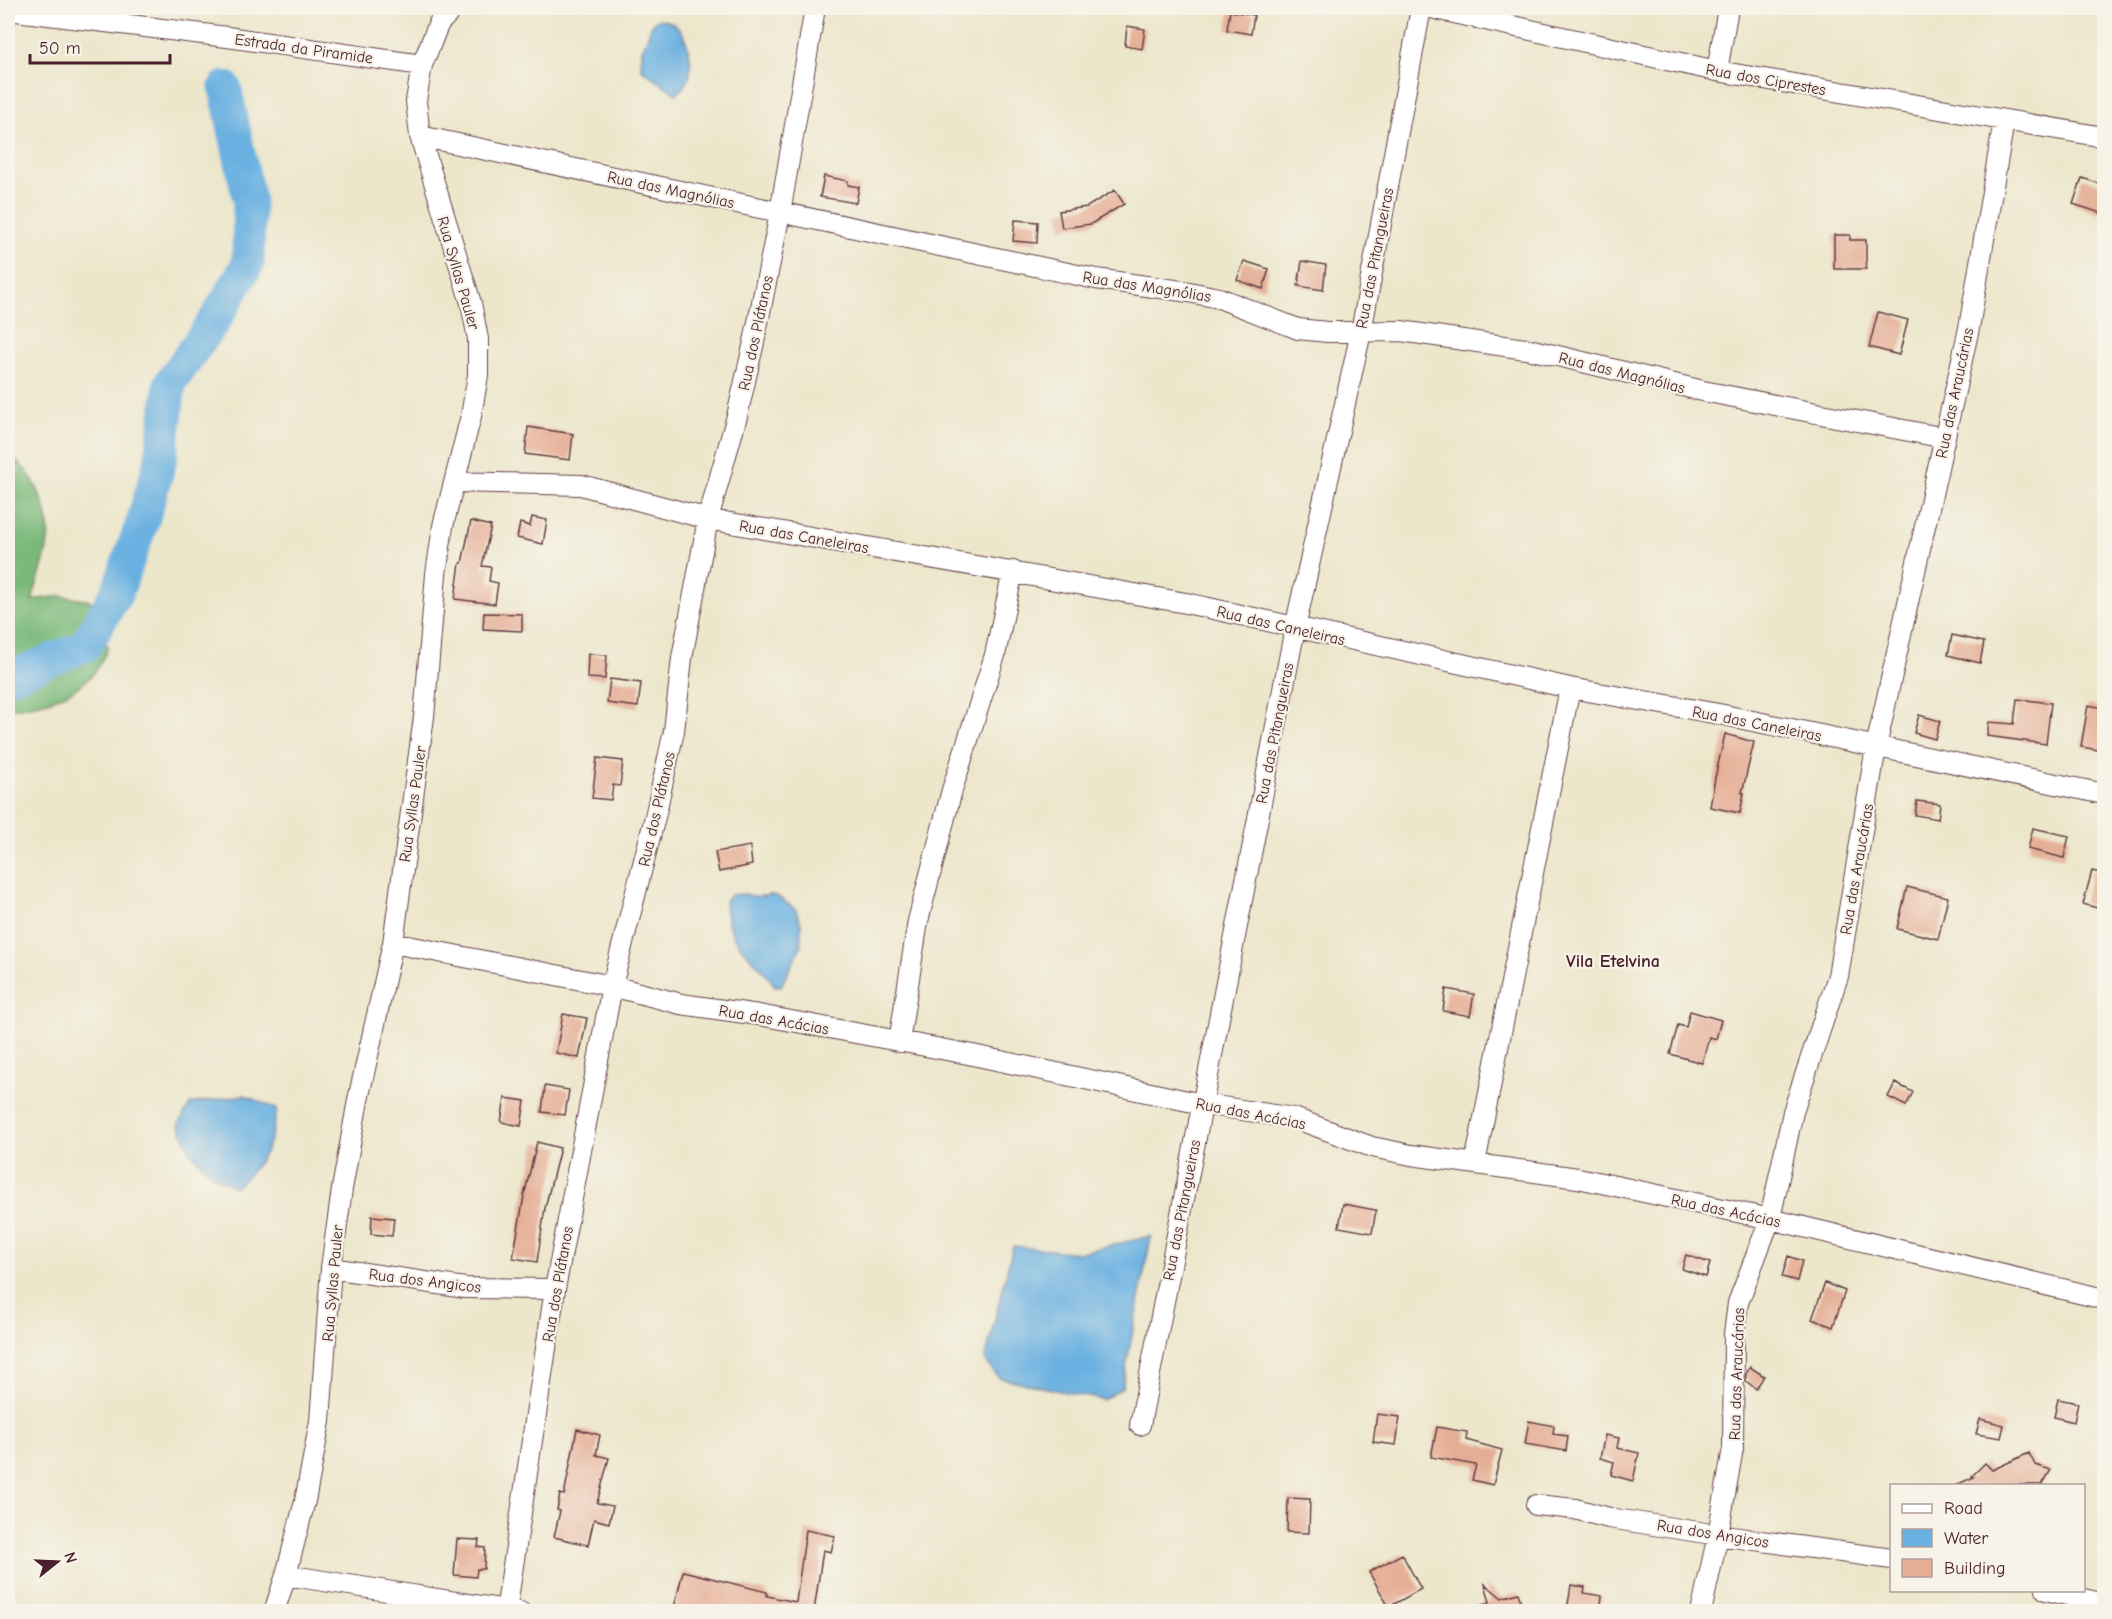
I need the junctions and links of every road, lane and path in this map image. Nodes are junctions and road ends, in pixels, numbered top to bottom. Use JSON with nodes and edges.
{"nodes":[{"id":1,"x":454,"y":8,"type":"edge"},
{"id":2,"x":815,"y":8,"type":"edge"},
{"id":3,"x":1420,"y":8,"type":"edge"},
{"id":4,"x":1431,"y":8,"type":"edge"},
{"id":5,"x":1728,"y":8,"type":"edge"},
{"id":6,"x":8,"y":10,"type":"edge"},
{"id":7,"x":422,"y":65,"type":"junction"},
{"id":8,"x":1716,"y":71,"type":"junction"},
{"id":9,"x":2004,"y":121,"type":"junction"},
{"id":10,"x":420,"y":136,"type":"junction"},
{"id":11,"x":2104,"y":137,"type":"edge"},
{"id":12,"x":780,"y":213,"type":"junction"},
{"id":13,"x":1360,"y":332,"type":"junction"},
{"id":14,"x":1945,"y":438,"type":"junction"},
{"id":15,"x":455,"y":482,"type":"junction"},
{"id":16,"x":708,"y":519,"type":"junction"},
{"id":17,"x":1013,"y":571,"type":"junction"},
{"id":18,"x":1295,"y":628,"type":"junction"},
{"id":19,"x":1570,"y":688,"type":"junction"},
{"id":20,"x":1876,"y":747,"type":"junction"},
{"id":21,"x":2104,"y":794,"type":"edge"},
{"id":22,"x":393,"y":943,"type":"junction"},
{"id":23,"x":612,"y":986,"type":"junction"},
{"id":24,"x":899,"y":1041,"type":"junction"},
{"id":25,"x":1202,"y":1104,"type":"junction"},
{"id":26,"x":1474,"y":1163,"type":"junction"},
{"id":27,"x":1770,"y":1219,"type":"junction"},
{"id":28,"x":331,"y":1268,"type":"junction"},
{"id":29,"x":555,"y":1289,"type":"junction"},
{"id":30,"x":2104,"y":1299,"type":"edge"},
{"id":31,"x":1140,"y":1425,"type":"dead end"},
{"id":32,"x":1536,"y":1505,"type":"dead end"},
{"id":33,"x":1718,"y":1535,"type":"junction"},
{"id":34,"x":1890,"y":1559,"type":"edge"},
{"id":35,"x":286,"y":1575,"type":"junction"},
{"id":36,"x":2054,"y":1592,"type":"edge"},
{"id":37,"x":2104,"y":1604,"type":"edge"},
{"id":38,"x":274,"y":1611,"type":"edge"},
{"id":39,"x":511,"y":1611,"type":"edge"},
{"id":40,"x":1701,"y":1611,"type":"edge"}],
"edges":[{"from":1,"to":7,"type":"street","name":"Rua Syllas Pauler"},
{"from":2,"to":12,"type":"street","name":"Rua dos Plátanos"},
{"from":3,"to":13,"type":"street","name":"Rua das Pitangueiras"},
{"from":4,"to":8,"type":"street","name":"Rua dos Ciprestes"},
{"from":5,"to":8,"type":"street"},
{"from":6,"to":7,"type":"street","name":"Estrada da Piramide"},
{"from":7,"to":10,"type":"street","name":"Rua Syllas Pauler"},
{"from":8,"to":9,"type":"street","name":"Rua dos Ciprestes"},
{"from":9,"to":11,"type":"street","name":"Rua dos Ciprestes"},
{"from":9,"to":14,"type":"street","name":"Rua das Araucárias"},
{"from":10,"to":12,"type":"street","name":"Rua das Magnólias"},
{"from":10,"to":15,"type":"street","name":"Rua Syllas Pauler"},
{"from":12,"to":13,"type":"street","name":"Rua das Magnólias"},
{"from":12,"to":16,"type":"street","name":"Rua dos Plátanos"},
{"from":13,"to":14,"type":"street","name":"Rua das Magnólias"},
{"from":13,"to":18,"type":"street","name":"Rua das Pitangueiras"},
{"from":14,"to":20,"type":"street","name":"Rua das Araucárias"},
{"from":15,"to":16,"type":"street","name":"Rua das Caneleiras"},
{"from":15,"to":22,"type":"street","name":"Rua Syllas Pauler"},
{"from":16,"to":17,"type":"street","name":"Rua das Caneleiras"},
{"from":16,"to":23,"type":"street","name":"Rua dos Plátanos"},
{"from":17,"to":18,"type":"street","name":"Rua das Caneleiras"},
{"from":17,"to":24,"type":"street"},
{"from":18,"to":19,"type":"street","name":"Rua das Caneleiras"},
{"from":18,"to":25,"type":"street","name":"Rua das Pitangueiras"},
{"from":19,"to":20,"type":"street","name":"Rua das Caneleiras"},
{"from":19,"to":26,"type":"street"},
{"from":20,"to":21,"type":"street","name":"Rua das Caneleiras"},
{"from":20,"to":27,"type":"street","name":"Rua das Araucárias"},
{"from":22,"to":23,"type":"street","name":"Rua das Acácias"},
{"from":22,"to":28,"type":"street","name":"Rua Syllas Pauler"},
{"from":23,"to":24,"type":"street","name":"Rua das Acácias"},
{"from":23,"to":29,"type":"street","name":"Rua dos Plátanos"},
{"from":24,"to":25,"type":"street","name":"Rua das Acácias"},
{"from":25,"to":26,"type":"street","name":"Rua das Acácias"},
{"from":25,"to":31,"type":"street","name":"Rua das Pitangueiras"},
{"from":26,"to":27,"type":"street","name":"Rua das Acácias"},
{"from":27,"to":30,"type":"street","name":"Rua das Acácias"},
{"from":27,"to":33,"type":"street","name":"Rua das Araucárias"},
{"from":28,"to":29,"type":"street","name":"Rua dos Angicos"},
{"from":28,"to":35,"type":"street","name":"Rua Syllas Pauler"},
{"from":29,"to":39,"type":"street","name":"Rua dos Plátanos"},
{"from":32,"to":33,"type":"street","name":"Rua dos Angicos"},
{"from":33,"to":34,"type":"street","name":"Rua dos Angicos"},
{"from":33,"to":40,"type":"street","name":"Rua das Araucárias"},
{"from":35,"to":38,"type":"street","name":"Rua Syllas Pauler"},
{"from":35,"to":39,"type":"street"},
{"from":36,"to":37,"type":"street"}]}
